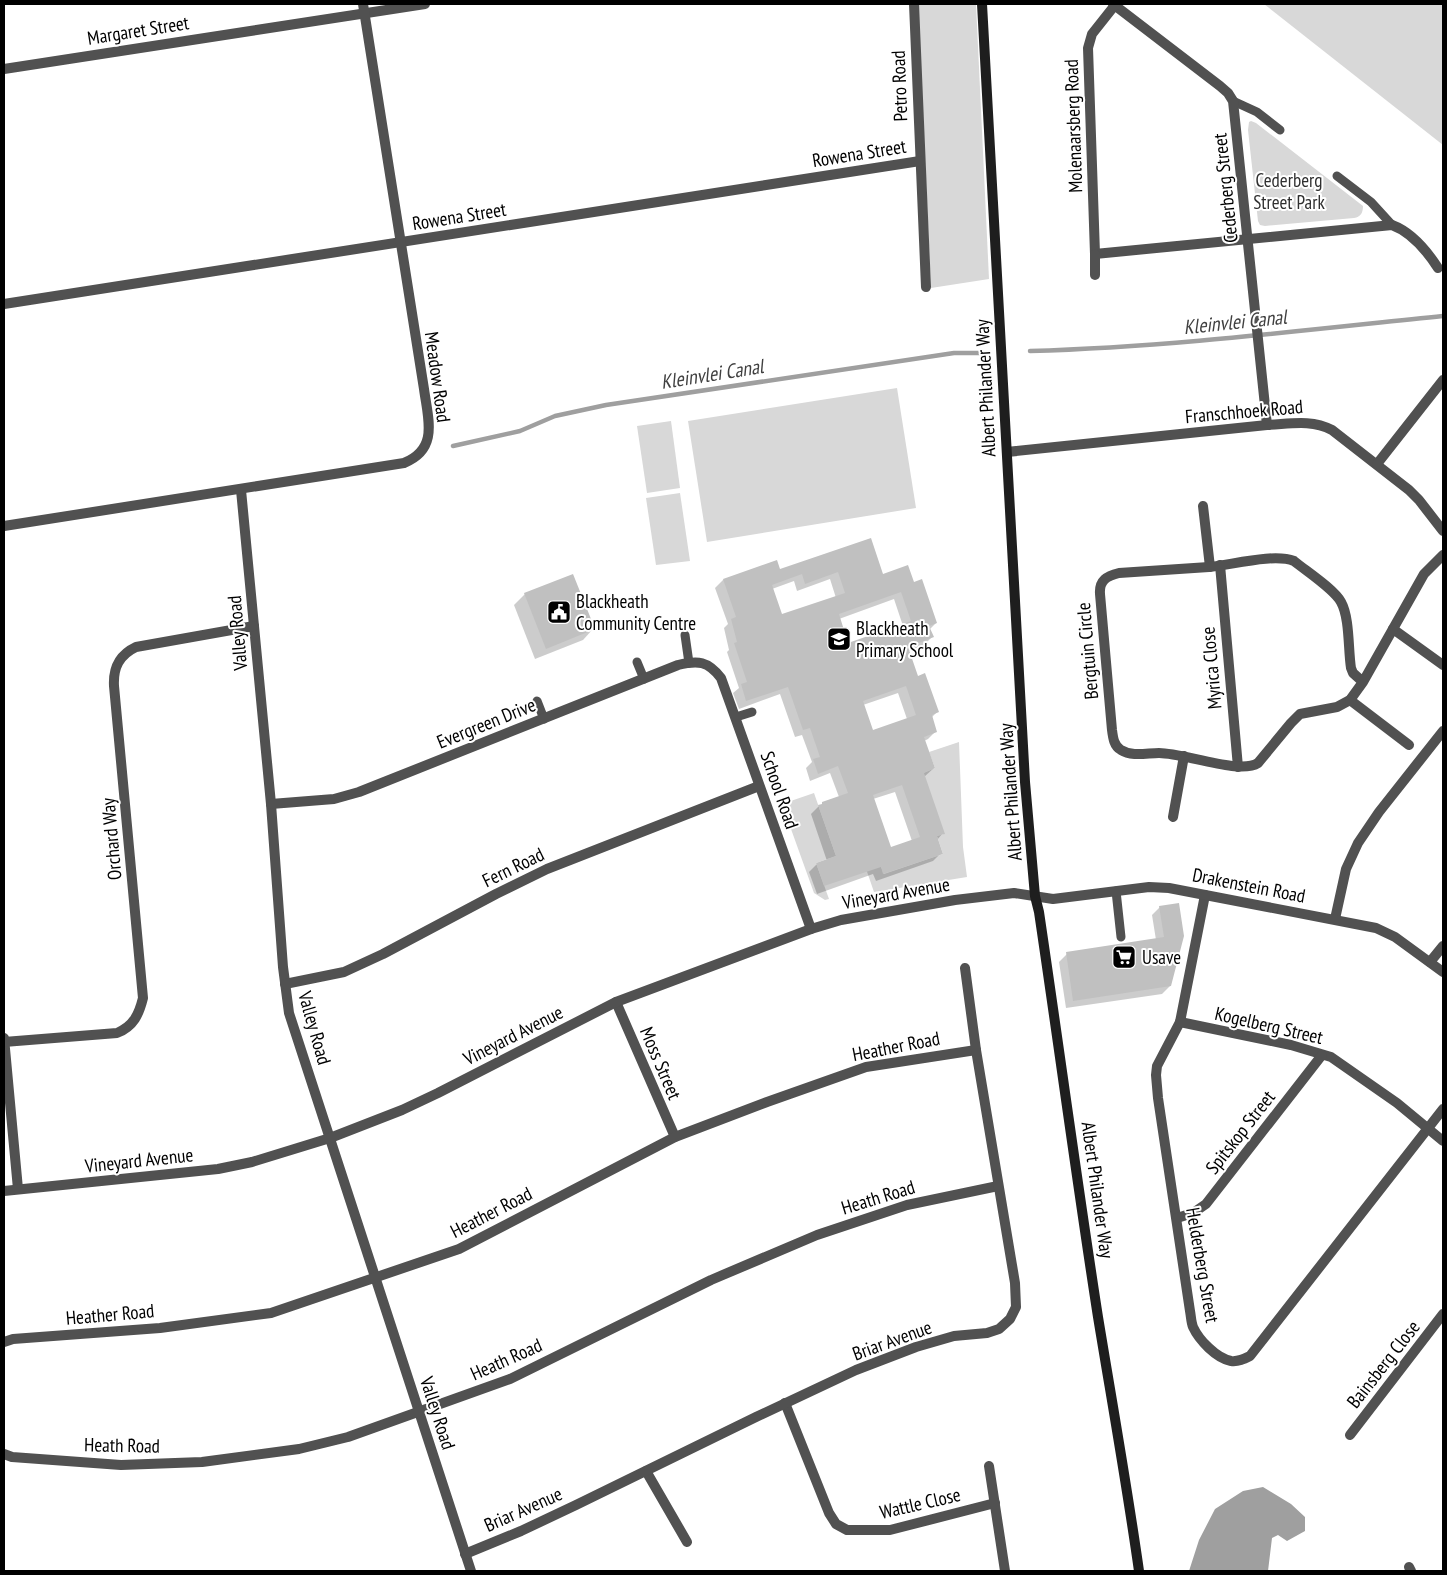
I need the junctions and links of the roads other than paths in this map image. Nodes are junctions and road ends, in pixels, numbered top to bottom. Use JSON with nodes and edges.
{"nodes":[{"id":1,"x":425,"y":4,"type":"edge"},
{"id":2,"x":914,"y":4,"type":"edge"},
{"id":3,"x":982,"y":4,"type":"edge"},
{"id":4,"x":1114,"y":4,"type":"edge"},
{"id":5,"x":363,"y":9,"type":"edge"},
{"id":6,"x":4,"y":69,"type":"edge"},
{"id":7,"x":1233,"y":101,"type":"junction"},
{"id":8,"x":1280,"y":130,"type":"dead end"},
{"id":9,"x":920,"y":161,"type":"junction"},
{"id":10,"x":1337,"y":176,"type":"dead end"},
{"id":11,"x":1392,"y":225,"type":"junction"},
{"id":12,"x":1247,"y":238,"type":"junction"},
{"id":13,"x":400,"y":243,"type":"junction"},
{"id":14,"x":1095,"y":254,"type":"junction"},
{"id":15,"x":1438,"y":268,"type":"dead end"},
{"id":16,"x":1095,"y":275,"type":"dead end"},
{"id":17,"x":926,"y":287,"type":"dead end"},
{"id":18,"x":4,"y":304,"type":"edge"},
{"id":19,"x":1443,"y":380,"type":"edge"},
{"id":20,"x":1267,"y":425,"type":"junction"},
{"id":21,"x":1007,"y":452,"type":"junction"},
{"id":22,"x":1377,"y":464,"type":"junction"},
{"id":23,"x":241,"y":490,"type":"junction"},
{"id":24,"x":1203,"y":506,"type":"dead end"},
{"id":25,"x":4,"y":526,"type":"edge"},
{"id":26,"x":1443,"y":531,"type":"edge"},
{"id":27,"x":1443,"y":555,"type":"edge"},
{"id":28,"x":1214,"y":566,"type":"junction"},
{"id":29,"x":254,"y":626,"type":"junction"},
{"id":30,"x":1392,"y":629,"type":"junction"},
{"id":31,"x":685,"y":635,"type":"dead end"},
{"id":32,"x":637,"y":662,"type":"dead end"},
{"id":33,"x":689,"y":663,"type":"junction"},
{"id":34,"x":1443,"y":665,"type":"edge"},
{"id":35,"x":709,"y":666,"type":"joint"},
{"id":36,"x":644,"y":679,"type":"junction"},
{"id":37,"x":1362,"y":682,"type":"junction"},
{"id":38,"x":1350,"y":700,"type":"junction"},
{"id":39,"x":537,"y":701,"type":"dead end"},
{"id":40,"x":752,"y":712,"type":"dead end"},
{"id":41,"x":736,"y":717,"type":"junction"},
{"id":42,"x":544,"y":719,"type":"junction"},
{"id":43,"x":1443,"y":731,"type":"edge"},
{"id":44,"x":1409,"y":745,"type":"dead end"},
{"id":45,"x":1184,"y":756,"type":"junction"},
{"id":46,"x":1238,"y":767,"type":"junction"},
{"id":47,"x":760,"y":786,"type":"junction"},
{"id":48,"x":271,"y":804,"type":"junction"},
{"id":49,"x":1173,"y":817,"type":"dead end"},
{"id":50,"x":1116,"y":891,"type":"junction"},
{"id":51,"x":1205,"y":894,"type":"junction"},
{"id":52,"x":1035,"y":896,"type":"junction"},
{"id":53,"x":1336,"y":919,"type":"junction"},
{"id":54,"x":811,"y":929,"type":"junction"},
{"id":55,"x":1121,"y":937,"type":"dead end"},
{"id":56,"x":1443,"y":946,"type":"edge"},
{"id":57,"x":1430,"y":962,"type":"junction"},
{"id":58,"x":965,"y":968,"type":"dead end"},
{"id":59,"x":1443,"y":972,"type":"edge"},
{"id":60,"x":285,"y":984,"type":"junction"},
{"id":61,"x":616,"y":1002,"type":"junction"},
{"id":62,"x":1180,"y":1022,"type":"junction"},
{"id":63,"x":4,"y":1038,"type":"edge"},
{"id":64,"x":4,"y":1042,"type":"edge"},
{"id":65,"x":976,"y":1050,"type":"junction"},
{"id":66,"x":1322,"y":1055,"type":"junction"},
{"id":67,"x":1443,"y":1109,"type":"edge"},
{"id":68,"x":1428,"y":1130,"type":"junction"},
{"id":69,"x":674,"y":1137,"type":"junction"},
{"id":70,"x":330,"y":1138,"type":"junction"},
{"id":71,"x":1443,"y":1141,"type":"edge"},
{"id":72,"x":998,"y":1186,"type":"junction"},
{"id":73,"x":18,"y":1189,"type":"junction"},
{"id":74,"x":4,"y":1191,"type":"edge"},
{"id":75,"x":1177,"y":1218,"type":"junction"},
{"id":76,"x":375,"y":1277,"type":"junction"},
{"id":77,"x":1443,"y":1314,"type":"edge"},
{"id":78,"x":4,"y":1342,"type":"edge"},
{"id":79,"x":785,"y":1403,"type":"junction"},
{"id":80,"x":420,"y":1412,"type":"junction"},
{"id":81,"x":1350,"y":1435,"type":"dead end"},
{"id":82,"x":4,"y":1454,"type":"edge"},
{"id":83,"x":989,"y":1466,"type":"dead end"},
{"id":84,"x":646,"y":1471,"type":"junction"},
{"id":85,"x":995,"y":1503,"type":"junction"},
{"id":86,"x":687,"y":1542,"type":"dead end"},
{"id":87,"x":465,"y":1554,"type":"junction"},
{"id":88,"x":471,"y":1571,"type":"edge"},
{"id":89,"x":1005,"y":1571,"type":"edge"},
{"id":90,"x":1139,"y":1571,"type":"edge"}],
"edges":[{"from":1,"to":5,"type":"street","name":"Margaret Street"},
{"from":2,"to":9,"type":"street","name":"Petro Road"},
{"from":3,"to":21,"type":"street","name":"Albert Philander Way"},
{"from":4,"to":7,"type":"street"},
{"from":4,"to":14,"type":"street","name":"Molenaarsberg Road"},
{"from":5,"to":6,"type":"street","name":"Margaret Street"},
{"from":5,"to":13,"type":"street","name":"Meadow Road"},
{"from":7,"to":8,"type":"lane"},
{"from":7,"to":12,"type":"street","name":"Cederberg Street"},
{"from":9,"to":13,"type":"street","name":"Rowena Street"},
{"from":9,"to":17,"type":"street","name":"Petro Road"},
{"from":10,"to":11,"type":"lane"},
{"from":11,"to":12,"type":"street"},
{"from":11,"to":15,"type":"street"},
{"from":12,"to":14,"type":"street"},
{"from":12,"to":20,"type":"street","name":"Cederberg Street"},
{"from":13,"to":18,"type":"street","name":"Rowena Street"},
{"from":13,"to":23,"type":"street","name":"Meadow Road"},
{"from":14,"to":16,"type":"street","name":"Molenaarsberg Road"},
{"from":19,"to":22,"type":"street"},
{"from":20,"to":21,"type":"street","name":"Franschhoek Road"},
{"from":20,"to":22,"type":"street","name":"Franschhoek Road"},
{"from":21,"to":52,"type":"street","name":"Albert Philander Way"},
{"from":22,"to":26,"type":"street","name":"Franschhoek Road"},
{"from":23,"to":25,"type":"street","name":"Meadow Road"},
{"from":23,"to":29,"type":"street","name":"Valley Road"},
{"from":24,"to":28,"type":"street","name":"Myrica Close"},
{"from":27,"to":30,"type":"street"},
{"from":28,"to":37,"type":"street","name":"Bergtuin Circle"},
{"from":28,"to":45,"type":"street","name":"Bergtuin Circle"},
{"from":28,"to":46,"type":"street","name":"Myrica Close"},
{"from":29,"to":48,"type":"street","name":"Valley Road"},
{"from":29,"to":64,"type":"street","name":"Orchard Way"},
{"from":30,"to":34,"type":"street"},
{"from":30,"to":37,"type":"street"},
{"from":31,"to":33,"type":"lane"},
{"from":32,"to":36,"type":"lane"},
{"from":33,"to":35,"type":"street","name":"Evergreen Drive"},
{"from":33,"to":36,"type":"street","name":"Evergreen Drive"},
{"from":35,"to":41,"type":"street","name":"School Road"},
{"from":36,"to":42,"type":"street","name":"Evergreen Drive"},
{"from":37,"to":38,"type":"street"},
{"from":38,"to":44,"type":"street"},
{"from":38,"to":46,"type":"street","name":"Bergtuin Circle"},
{"from":39,"to":42,"type":"lane"},
{"from":40,"to":41,"type":"lane"},
{"from":41,"to":47,"type":"street","name":"School Road"},
{"from":42,"to":48,"type":"street","name":"Evergreen Drive"},
{"from":43,"to":53,"type":"street"},
{"from":45,"to":46,"type":"street","name":"Bergtuin Circle"},
{"from":45,"to":49,"type":"street"},
{"from":47,"to":54,"type":"street","name":"School Road"},
{"from":47,"to":60,"type":"street","name":"Fern Road"},
{"from":48,"to":60,"type":"street","name":"Valley Road"},
{"from":50,"to":51,"type":"street","name":"Drakenstein Road"},
{"from":50,"to":52,"type":"street","name":"Drakenstein Road"},
{"from":50,"to":55,"type":"lane"},
{"from":51,"to":53,"type":"street","name":"Drakenstein Road"},
{"from":51,"to":62,"type":"street","name":"Helderberg Street"},
{"from":52,"to":54,"type":"street","name":"Vineyard Avenue"},
{"from":52,"to":90,"type":"street","name":"Albert Philander Way"},
{"from":53,"to":57,"type":"street","name":"Drakenstein Road"},
{"from":54,"to":61,"type":"street","name":"Vineyard Avenue"},
{"from":56,"to":57,"type":"street"},
{"from":57,"to":59,"type":"street","name":"Drakenstein Road"},
{"from":58,"to":65,"type":"street","name":"Briar Avenue"},
{"from":60,"to":70,"type":"street","name":"Valley Road"},
{"from":61,"to":69,"type":"street","name":"Moss Street"},
{"from":61,"to":70,"type":"street","name":"Vineyard Avenue"},
{"from":62,"to":66,"type":"street","name":"Kogelberg Street"},
{"from":62,"to":75,"type":"street","name":"Helderberg Street"},
{"from":63,"to":64,"type":"street"},
{"from":64,"to":73,"type":"street"},
{"from":65,"to":69,"type":"street","name":"Heather Road"},
{"from":65,"to":72,"type":"street","name":"Briar Avenue"},
{"from":66,"to":68,"type":"street","name":"Kogelberg Street"},
{"from":66,"to":75,"type":"street","name":"Spitskop Street"},
{"from":67,"to":68,"type":"street","name":"Helderberg Street"},
{"from":68,"to":71,"type":"street","name":"Kogelberg Street"},
{"from":68,"to":75,"type":"street","name":"Helderberg Street"},
{"from":69,"to":76,"type":"street","name":"Heather Road"},
{"from":70,"to":73,"type":"street","name":"Vineyard Avenue"},
{"from":70,"to":76,"type":"street","name":"Valley Road"},
{"from":72,"to":79,"type":"street","name":"Briar Avenue"},
{"from":72,"to":80,"type":"street","name":"Heath Road"},
{"from":73,"to":74,"type":"street","name":"Vineyard Avenue"},
{"from":76,"to":78,"type":"street","name":"Heather Road"},
{"from":76,"to":80,"type":"street","name":"Valley Road"},
{"from":77,"to":81,"type":"street","name":"Bainsberg Close"},
{"from":79,"to":84,"type":"street","name":"Briar Avenue"},
{"from":79,"to":85,"type":"street","name":"Wattle Close"},
{"from":80,"to":82,"type":"street","name":"Heath Road"},
{"from":80,"to":87,"type":"street","name":"Valley Road"},
{"from":83,"to":85,"type":"street"},
{"from":84,"to":86,"type":"street"},
{"from":84,"to":87,"type":"street","name":"Briar Avenue"},
{"from":85,"to":89,"type":"street"},
{"from":87,"to":88,"type":"street","name":"Valley Road"}]}
